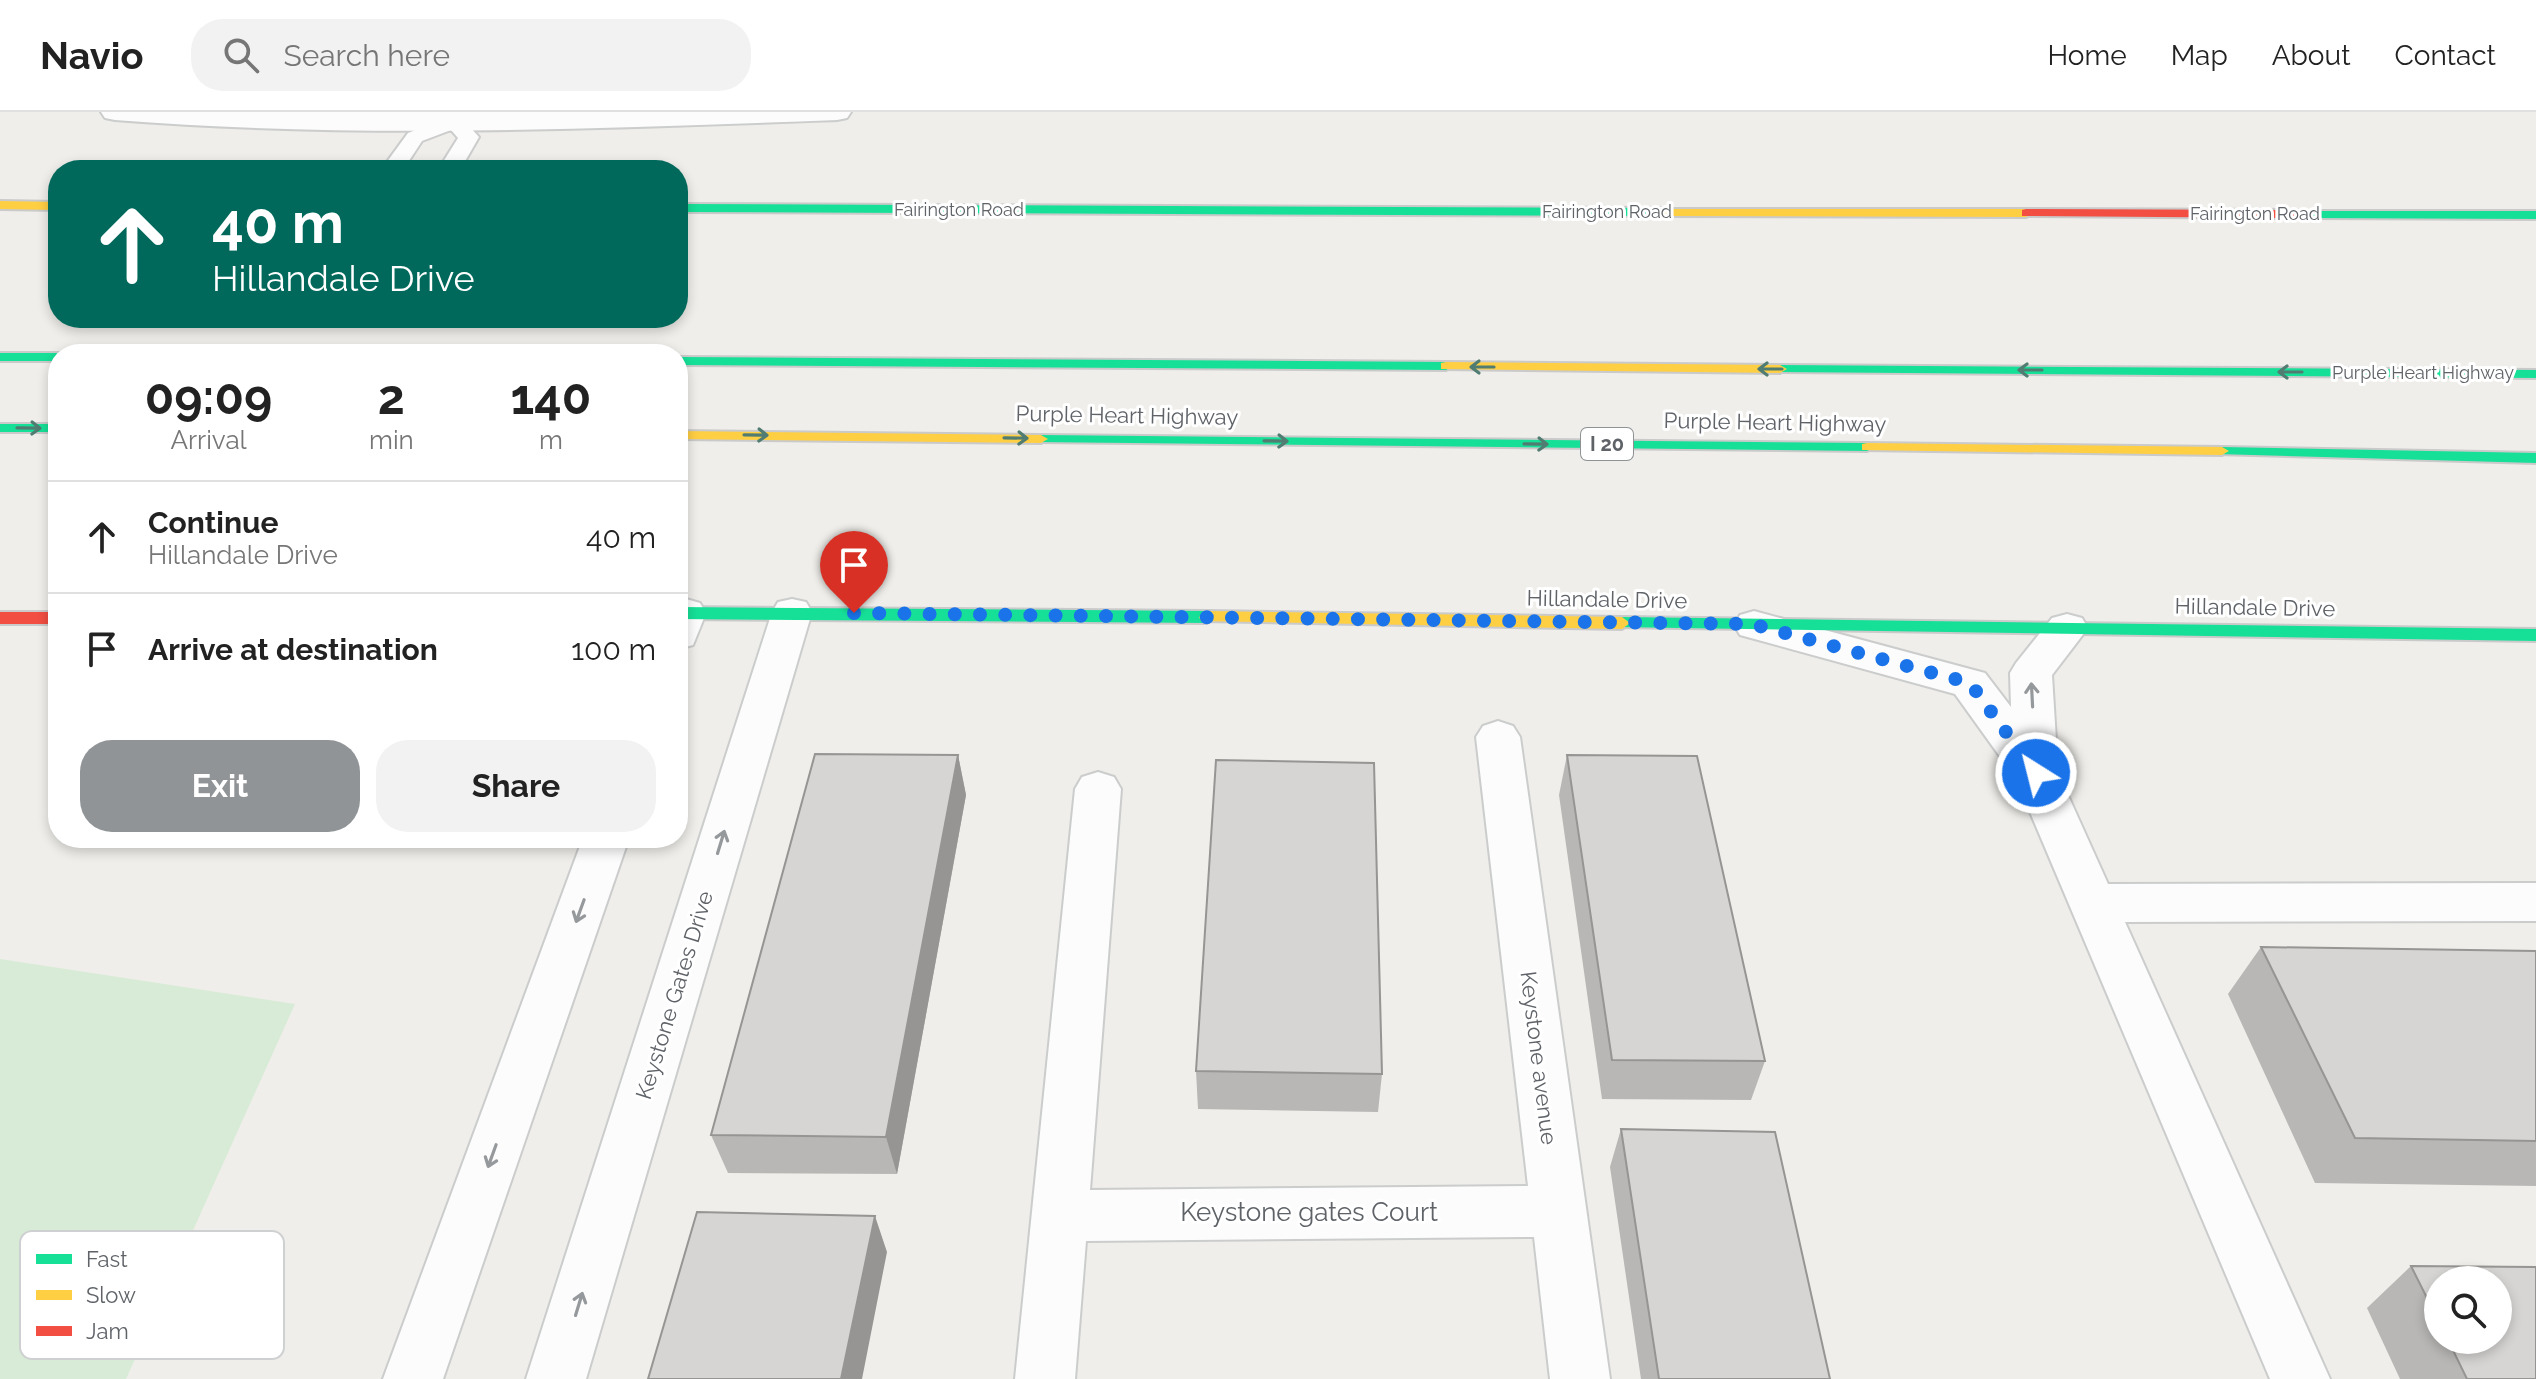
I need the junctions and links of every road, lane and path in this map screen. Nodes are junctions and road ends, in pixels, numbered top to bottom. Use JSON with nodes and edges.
{"nodes":[{"id":1,"x":115,"y":112,"type":"edge"},
{"id":2,"x":837,"y":112,"type":"edge"},
{"id":3,"x":454,"y":121,"type":"junction"},
{"id":4,"x":399,"y":160,"type":"edge"},
{"id":5,"x":455,"y":160,"type":"edge"},
{"id":6,"x":0,"y":205,"type":"edge"},
{"id":7,"x":48,"y":206,"type":"edge"},
{"id":8,"x":688,"y":208,"type":"edge"},
{"id":9,"x":2536,"y":215,"type":"edge"},
{"id":10,"x":0,"y":357,"type":"edge"},
{"id":11,"x":48,"y":357,"type":"edge"},
{"id":12,"x":688,"y":361,"type":"edge"},
{"id":13,"x":2536,"y":374,"type":"edge"},
{"id":14,"x":0,"y":428,"type":"edge"},
{"id":15,"x":48,"y":428,"type":"edge"},
{"id":16,"x":688,"y":435,"type":"edge"},
{"id":17,"x":2536,"y":458,"type":"edge"},
{"id":18,"x":792,"y":612,"type":"junction"},
{"id":19,"x":0,"y":618,"type":"edge"},
{"id":20,"x":48,"y":618,"type":"edge"},
{"id":21,"x":688,"y":620,"type":"edge"},
{"id":22,"x":1752,"y":624,"type":"junction"},
{"id":23,"x":2067,"y":628,"type":"junction"},
{"id":24,"x":2536,"y":635,"type":"edge"},
{"id":25,"x":1498,"y":737,"type":"dead end"},
{"id":26,"x":2036,"y":773,"type":"junction"},
{"id":27,"x":1098,"y":789,"type":"dead end"},
{"id":28,"x":602,"y":848,"type":"edge"},
{"id":29,"x":2536,"y":902,"type":"edge"},
{"id":30,"x":2092,"y":903,"type":"junction"},
{"id":31,"x":1559,"y":1211,"type":"junction"},
{"id":32,"x":1060,"y":1216,"type":"junction"},
{"id":33,"x":413,"y":1379,"type":"edge"},
{"id":34,"x":556,"y":1379,"type":"edge"},
{"id":35,"x":1045,"y":1379,"type":"edge"},
{"id":36,"x":1580,"y":1379,"type":"edge"},
{"id":37,"x":2300,"y":1379,"type":"edge"}],
"edges":[{"from":1,"to":3,"type":"street"},
{"from":2,"to":3,"type":"street"},
{"from":3,"to":4,"type":"lane"},
{"from":3,"to":5,"type":"lane"},
{"from":6,"to":7,"type":"main road"},
{"from":8,"to":9,"type":"main road","name":"Fairington Road"},
{"from":10,"to":11,"type":"main road"},
{"from":13,"to":12,"type":"main road","name":"Purple Heart Highway","one_way":true},
{"from":14,"to":15,"type":"main road","one_way":true},
{"from":16,"to":17,"type":"main road","name":"Purple Heart Highway","number":"I 20","one_way":true},
{"from":18,"to":21,"type":"main road","name":"Hillandale Drive"},
{"from":18,"to":22,"type":"main road","name":"Hillandale Drive"},
{"from":34,"to":18,"type":"street","name":"Keystone Gates Drive","one_way":true},
{"from":19,"to":20,"type":"main road"},
{"from":22,"to":23,"type":"main road","name":"Hillandale Drive"},
{"from":22,"to":26,"type":"street"},
{"from":23,"to":24,"type":"main road","name":"Hillandale Drive"},
{"from":26,"to":23,"type":"street","one_way":true},
{"from":25,"to":31,"type":"street","name":"Keystone avenue"},
{"from":26,"to":30,"type":"street"},
{"from":27,"to":32,"type":"street"},
{"from":28,"to":33,"type":"street","one_way":true},
{"from":29,"to":30,"type":"street"},
{"from":30,"to":37,"type":"street"},
{"from":31,"to":32,"type":"street","name":"Keystone gates Court"},
{"from":31,"to":36,"type":"street","name":"Keystone avenue"},
{"from":32,"to":35,"type":"street"}]}
